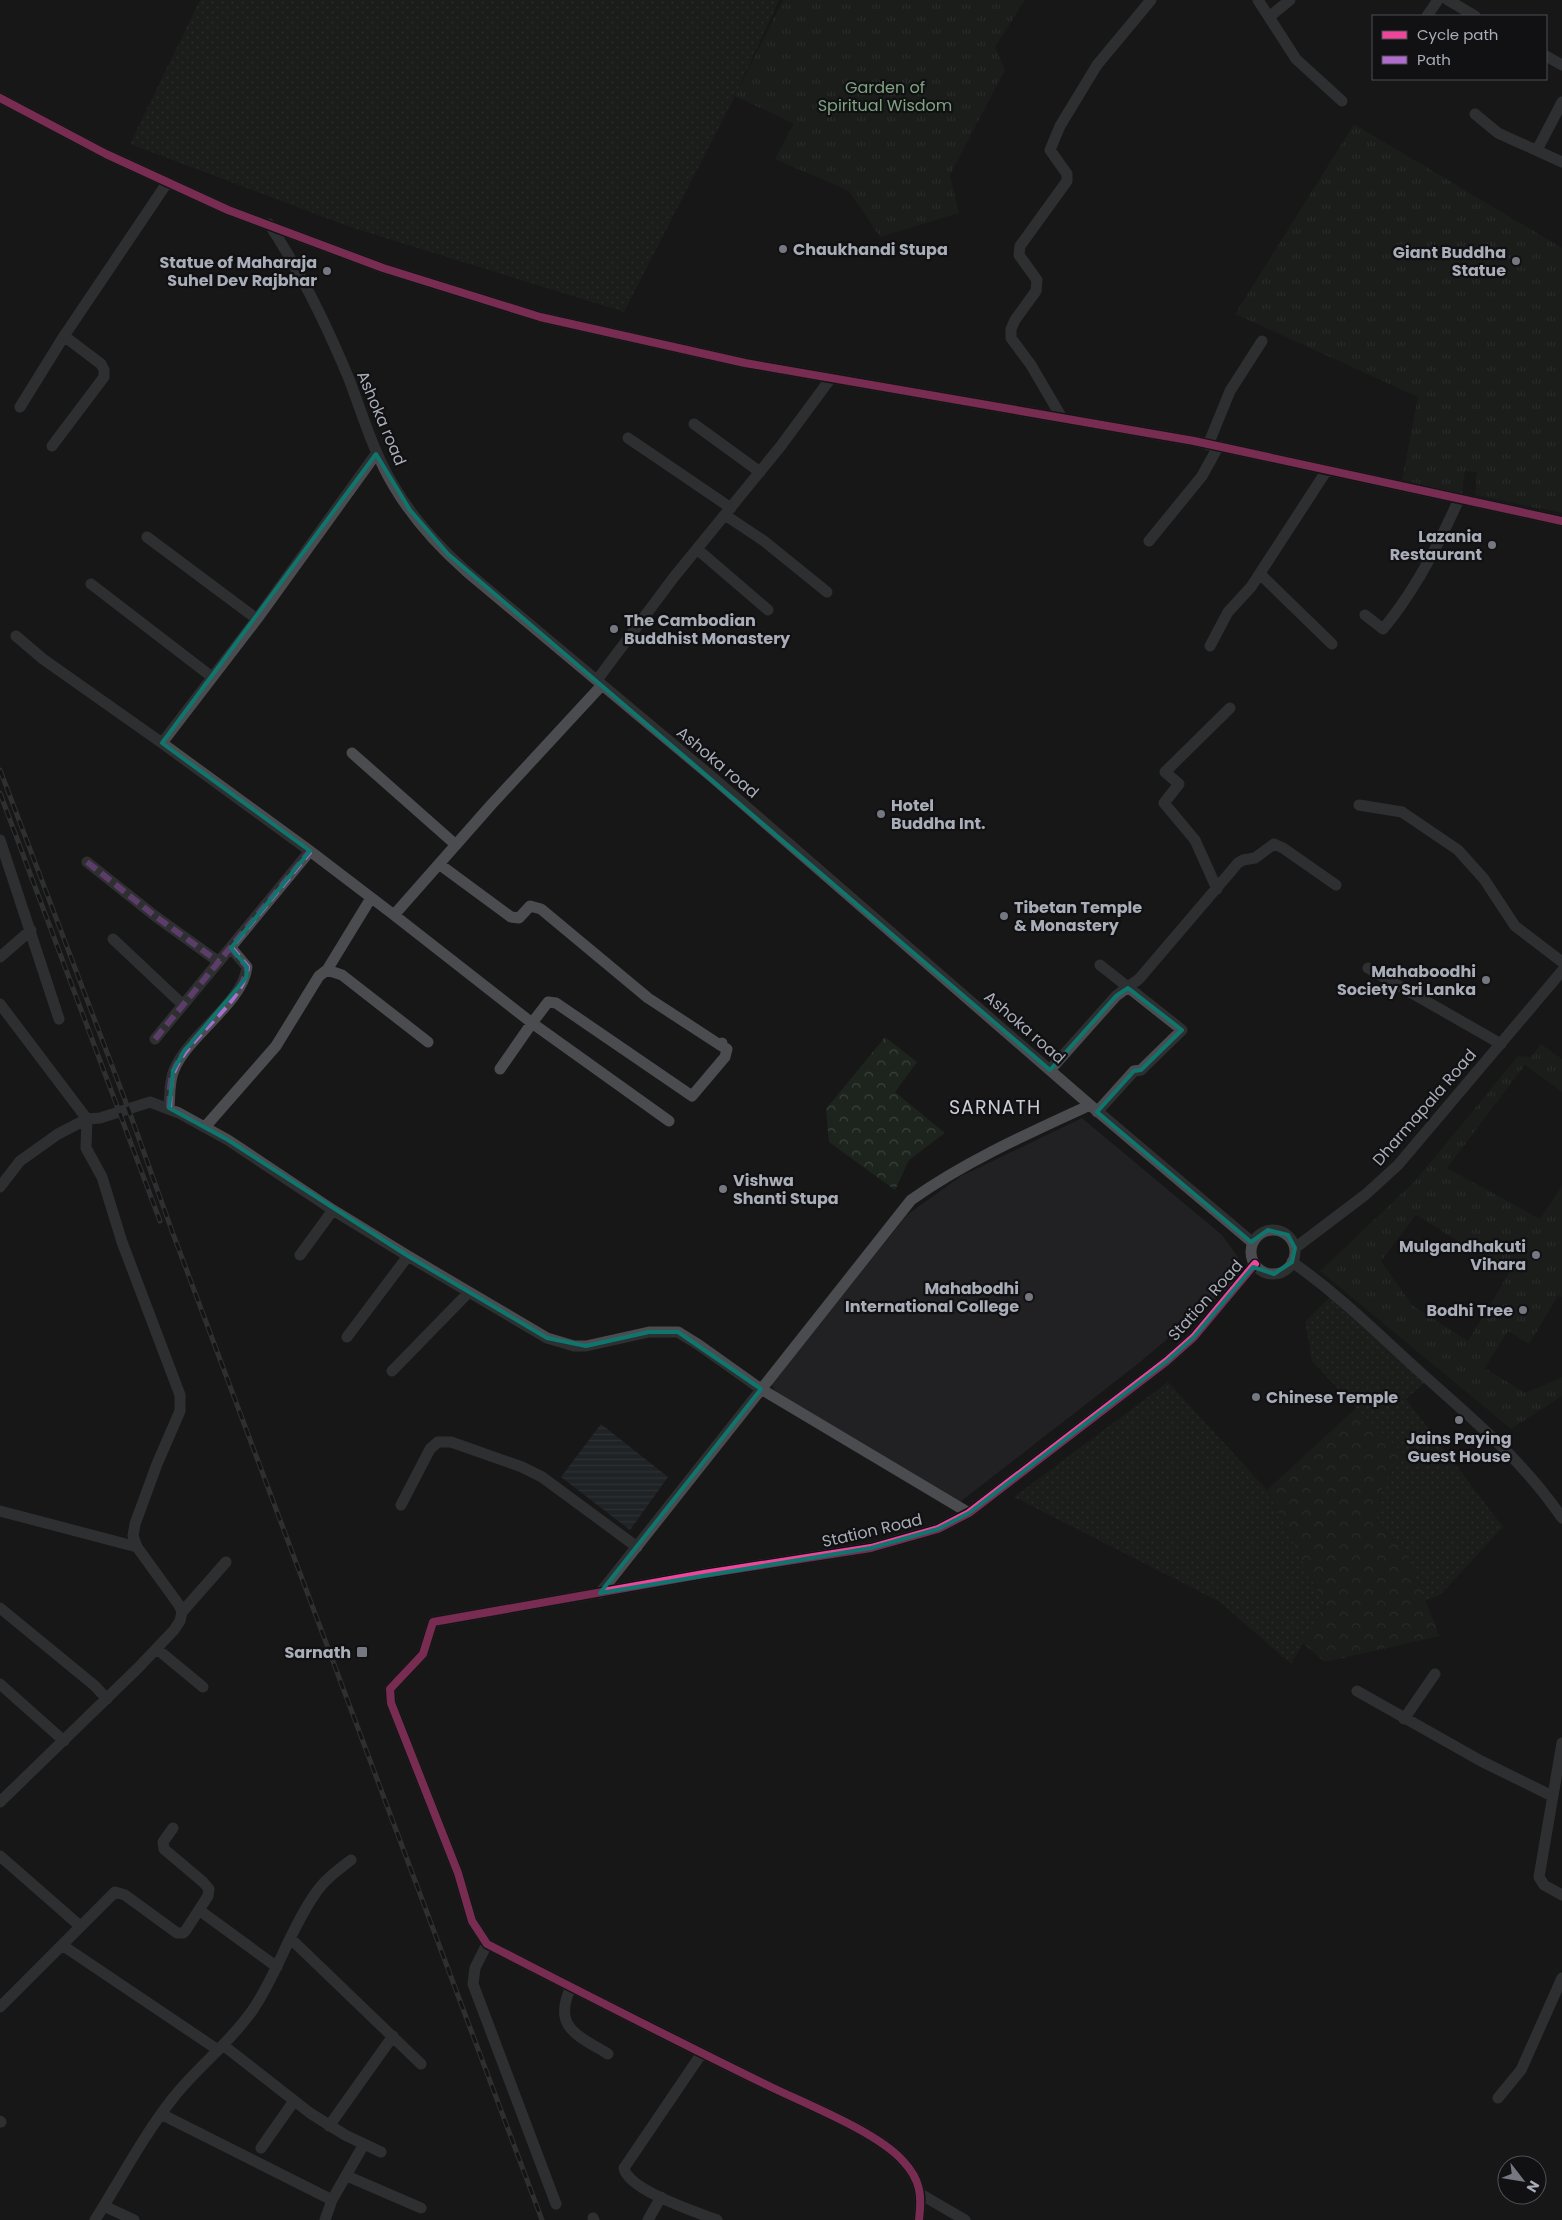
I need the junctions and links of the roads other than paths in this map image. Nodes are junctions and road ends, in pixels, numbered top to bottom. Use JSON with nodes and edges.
{"nodes":[{"id":1,"x":1151,"y":0,"type":"edge"},
{"id":2,"x":1258,"y":0,"type":"edge"},
{"id":3,"x":1290,"y":0,"type":"edge"},
{"id":4,"x":1438,"y":0,"type":"edge"},
{"id":5,"x":1448,"y":0,"type":"edge"},
{"id":6,"x":1428,"y":15,"type":"edge"},
{"id":7,"x":1473,"y":15,"type":"edge"},
{"id":8,"x":1269,"y":17,"type":"junction"},
{"id":9,"x":1547,"y":57,"type":"edge"},
{"id":10,"x":1562,"y":65,"type":"edge"},
{"id":11,"x":0,"y":98,"type":"edge"},
{"id":12,"x":1342,"y":101,"type":"dead end"},
{"id":13,"x":1562,"y":102,"type":"edge"},
{"id":14,"x":1475,"y":114,"type":"dead end"},
{"id":15,"x":1536,"y":150,"type":"junction"},
{"id":16,"x":1562,"y":162,"type":"edge"},
{"id":17,"x":167,"y":183,"type":"junction"},
{"id":18,"x":269,"y":224,"type":"junction"},
{"id":19,"x":64,"y":336,"type":"junction"},
{"id":20,"x":1262,"y":341,"type":"dead end"},
{"id":21,"x":831,"y":378,"type":"junction"},
{"id":22,"x":20,"y":407,"type":"dead end"},
{"id":23,"x":1062,"y":418,"type":"junction"},
{"id":24,"x":694,"y":424,"type":"dead end"},
{"id":25,"x":628,"y":438,"type":"dead end"},
{"id":26,"x":52,"y":446,"type":"dead end"},
{"id":27,"x":1213,"y":446,"type":"junction"},
{"id":28,"x":376,"y":454,"type":"junction"},
{"id":29,"x":1327,"y":470,"type":"junction"},
{"id":30,"x":760,"y":472,"type":"junction"},
{"id":31,"x":1459,"y":499,"type":"junction"},
{"id":32,"x":728,"y":511,"type":"junction"},
{"id":33,"x":1561,"y":521,"type":"edge"},
{"id":34,"x":147,"y":537,"type":"dead end"},
{"id":35,"x":1149,"y":541,"type":"dead end"},
{"id":36,"x":697,"y":550,"type":"junction"},
{"id":37,"x":1260,"y":574,"type":"junction"},
{"id":38,"x":91,"y":584,"type":"dead end"},
{"id":39,"x":827,"y":592,"type":"dead end"},
{"id":40,"x":768,"y":610,"type":"dead end"},
{"id":41,"x":1365,"y":615,"type":"dead end"},
{"id":42,"x":257,"y":619,"type":"junction"},
{"id":43,"x":16,"y":636,"type":"dead end"},
{"id":44,"x":1332,"y":644,"type":"dead end"},
{"id":45,"x":1210,"y":646,"type":"dead end"},
{"id":46,"x":212,"y":676,"type":"junction"},
{"id":47,"x":599,"y":682,"type":"junction"},
{"id":48,"x":1230,"y":708,"type":"dead end"},
{"id":49,"x":162,"y":743,"type":"junction"},
{"id":50,"x":352,"y":753,"type":"dead end"},
{"id":51,"x":1358,"y":805,"type":"dead end"},
{"id":52,"x":0,"y":840,"type":"edge"},
{"id":53,"x":456,"y":845,"type":"junction"},
{"id":54,"x":310,"y":851,"type":"junction"},
{"id":55,"x":88,"y":862,"type":"dead end"},
{"id":56,"x":439,"y":864,"type":"junction"},
{"id":57,"x":1336,"y":885,"type":"dead end"},
{"id":58,"x":1217,"y":890,"type":"junction"},
{"id":59,"x":371,"y":898,"type":"junction"},
{"id":60,"x":394,"y":915,"type":"junction"},
{"id":61,"x":31,"y":930,"type":"junction"},
{"id":62,"x":113,"y":939,"type":"dead end"},
{"id":63,"x":231,"y":948,"type":"junction"},
{"id":64,"x":0,"y":957,"type":"edge"},
{"id":65,"x":219,"y":962,"type":"junction"},
{"id":66,"x":1562,"y":962,"type":"edge"},
{"id":67,"x":1100,"y":965,"type":"dead end"},
{"id":68,"x":1368,"y":968,"type":"dead end"},
{"id":69,"x":327,"y":970,"type":"junction"},
{"id":70,"x":1562,"y":971,"type":"edge"},
{"id":71,"x":1128,"y":988,"type":"junction"},
{"id":72,"x":0,"y":1004,"type":"edge"},
{"id":73,"x":183,"y":1005,"type":"junction"},
{"id":74,"x":59,"y":1019,"type":"dead end"},
{"id":75,"x":532,"y":1024,"type":"junction"},
{"id":76,"x":155,"y":1039,"type":"dead end"},
{"id":77,"x":428,"y":1042,"type":"dead end"},
{"id":78,"x":1501,"y":1044,"type":"junction"},
{"id":79,"x":500,"y":1069,"type":"dead end"},
{"id":80,"x":1050,"y":1070,"type":"junction"},
{"id":81,"x":169,"y":1108,"type":"junction"},
{"id":82,"x":1094,"y":1108,"type":"junction"},
{"id":83,"x":86,"y":1119,"type":"junction"},
{"id":84,"x":668,"y":1121,"type":"dead end"},
{"id":85,"x":205,"y":1127,"type":"junction"},
{"id":86,"x":0,"y":1187,"type":"edge"},
{"id":87,"x":333,"y":1210,"type":"junction"},
{"id":88,"x":1253,"y":1243,"type":"junction"},
{"id":89,"x":1295,"y":1248,"type":"junction"},
{"id":90,"x":300,"y":1255,"type":"dead end"},
{"id":91,"x":408,"y":1256,"type":"junction"},
{"id":92,"x":1292,"y":1262,"type":"junction"},
{"id":93,"x":1255,"y":1264,"type":"junction"},
{"id":94,"x":469,"y":1292,"type":"junction"},
{"id":95,"x":347,"y":1337,"type":"dead end"},
{"id":96,"x":392,"y":1371,"type":"dead end"},
{"id":97,"x":761,"y":1389,"type":"junction"},
{"id":98,"x":401,"y":1505,"type":"dead end"},
{"id":99,"x":0,"y":1511,"type":"edge"},
{"id":100,"x":969,"y":1513,"type":"junction"},
{"id":101,"x":1562,"y":1518,"type":"edge"},
{"id":102,"x":137,"y":1547,"type":"junction"},
{"id":103,"x":637,"y":1547,"type":"junction"},
{"id":104,"x":226,"y":1562,"type":"dead end"},
{"id":105,"x":600,"y":1593,"type":"junction"},
{"id":106,"x":0,"y":1608,"type":"edge"},
{"id":107,"x":182,"y":1612,"type":"junction"},
{"id":108,"x":157,"y":1649,"type":"junction"},
{"id":109,"x":1435,"y":1674,"type":"dead end"},
{"id":110,"x":0,"y":1684,"type":"edge"},
{"id":111,"x":203,"y":1687,"type":"dead end"},
{"id":112,"x":1357,"y":1692,"type":"dead end"},
{"id":113,"x":107,"y":1699,"type":"junction"},
{"id":114,"x":1404,"y":1719,"type":"junction"},
{"id":115,"x":64,"y":1741,"type":"junction"},
{"id":116,"x":1562,"y":1743,"type":"edge"},
{"id":117,"x":1552,"y":1796,"type":"junction"},
{"id":118,"x":0,"y":1802,"type":"edge"},
{"id":119,"x":172,"y":1828,"type":"dead end"},
{"id":120,"x":0,"y":1856,"type":"edge"},
{"id":121,"x":351,"y":1860,"type":"dead end"},
{"id":122,"x":1562,"y":1895,"type":"edge"},
{"id":123,"x":199,"y":1910,"type":"junction"},
{"id":124,"x":80,"y":1926,"type":"junction"},
{"id":125,"x":291,"y":1939,"type":"junction"},
{"id":126,"x":487,"y":1944,"type":"junction"},
{"id":127,"x":62,"y":1945,"type":"junction"},
{"id":128,"x":277,"y":1967,"type":"junction"},
{"id":129,"x":1562,"y":1978,"type":"edge"},
{"id":130,"x":571,"y":1987,"type":"junction"},
{"id":131,"x":0,"y":2007,"type":"edge"},
{"id":132,"x":393,"y":2036,"type":"junction"},
{"id":133,"x":221,"y":2048,"type":"junction"},
{"id":134,"x":608,"y":2054,"type":"dead end"},
{"id":135,"x":702,"y":2054,"type":"junction"},
{"id":136,"x":421,"y":2064,"type":"dead end"},
{"id":137,"x":1498,"y":2098,"type":"dead end"},
{"id":138,"x":294,"y":2101,"type":"junction"},
{"id":139,"x":161,"y":2114,"type":"junction"},
{"id":140,"x":329,"y":2126,"type":"junction"},
{"id":141,"x":364,"y":2144,"type":"junction"},
{"id":142,"x":261,"y":2148,"type":"dead end"},
{"id":143,"x":381,"y":2152,"type":"dead end"},
{"id":144,"x":347,"y":2176,"type":"junction"},
{"id":145,"x":922,"y":2195,"type":"junction"},
{"id":146,"x":661,"y":2197,"type":"junction"},
{"id":147,"x":332,"y":2200,"type":"junction"},
{"id":148,"x":556,"y":2204,"type":"dead end"},
{"id":149,"x":104,"y":2206,"type":"junction"},
{"id":150,"x":421,"y":2208,"type":"dead end"},
{"id":151,"x":95,"y":2220,"type":"edge"},
{"id":152,"x":134,"y":2220,"type":"edge"},
{"id":153,"x":325,"y":2220,"type":"edge"},
{"id":154,"x":648,"y":2220,"type":"edge"},
{"id":155,"x":717,"y":2220,"type":"edge"},
{"id":156,"x":919,"y":2220,"type":"edge"},
{"id":157,"x":965,"y":2220,"type":"edge"}],
"edges":[{"from":1,"to":23,"type":"street"},
{"from":2,"to":8,"type":"street"},
{"from":3,"to":8,"type":"street"},
{"from":4,"to":6,"type":"street"},
{"from":5,"to":7,"type":"street"},
{"from":8,"to":12,"type":"street"},
{"from":9,"to":10,"type":"street"},
{"from":11,"to":17,"type":"street"},
{"from":13,"to":15,"type":"street"},
{"from":14,"to":15,"type":"street"},
{"from":15,"to":16,"type":"street"},
{"from":17,"to":18,"type":"street"},
{"from":17,"to":19,"type":"street"},
{"from":18,"to":21,"type":"street"},
{"from":18,"to":28,"type":"street","name":"Ashoka road"},
{"from":19,"to":22,"type":"street"},
{"from":19,"to":26,"type":"street"},
{"from":20,"to":27,"type":"street"},
{"from":21,"to":23,"type":"street"},
{"from":21,"to":30,"type":"street"},
{"from":23,"to":27,"type":"street"},
{"from":24,"to":30,"type":"street"},
{"from":25,"to":32,"type":"street"},
{"from":27,"to":29,"type":"street"},
{"from":27,"to":35,"type":"street"},
{"from":28,"to":42,"type":"street"},
{"from":28,"to":47,"type":"street","name":"Ashoka road"},
{"from":29,"to":31,"type":"street"},
{"from":29,"to":37,"type":"street"},
{"from":30,"to":32,"type":"street"},
{"from":31,"to":33,"type":"street"},
{"from":31,"to":41,"type":"street"},
{"from":32,"to":36,"type":"street"},
{"from":32,"to":39,"type":"street"},
{"from":34,"to":42,"type":"street"},
{"from":36,"to":40,"type":"street"},
{"from":36,"to":47,"type":"street"},
{"from":37,"to":44,"type":"street"},
{"from":37,"to":45,"type":"street"},
{"from":38,"to":46,"type":"street"},
{"from":42,"to":46,"type":"street"},
{"from":43,"to":49,"type":"street"},
{"from":46,"to":49,"type":"street"},
{"from":47,"to":53,"type":"street"},
{"from":47,"to":80,"type":"street","name":"Ashoka road"},
{"from":48,"to":58,"type":"street"},
{"from":49,"to":54,"type":"street"},
{"from":50,"to":53,"type":"street"},
{"from":51,"to":66,"type":"street"},
{"from":52,"to":61,"type":"street"},
{"from":53,"to":56,"type":"street"},
{"from":54,"to":59,"type":"street"},
{"from":54,"to":63,"type":"street"},
{"from":55,"to":65,"type":"street"},
{"from":56,"to":60,"type":"street"},
{"from":56,"to":75,"type":"street"},
{"from":57,"to":58,"type":"street"},
{"from":58,"to":71,"type":"street"},
{"from":59,"to":60,"type":"street"},
{"from":59,"to":69,"type":"street"},
{"from":60,"to":75,"type":"street"},
{"from":61,"to":64,"type":"street"},
{"from":61,"to":74,"type":"street"},
{"from":62,"to":73,"type":"street"},
{"from":63,"to":65,"type":"street"},
{"from":63,"to":81,"type":"street"},
{"from":65,"to":73,"type":"street"},
{"from":67,"to":71,"type":"street"},
{"from":68,"to":78,"type":"street"},
{"from":69,"to":77,"type":"street"},
{"from":69,"to":85,"type":"street"},
{"from":70,"to":78,"type":"street","name":"Dharmapala Road"},
{"from":71,"to":80,"type":"street"},
{"from":71,"to":82,"type":"street"},
{"from":72,"to":83,"type":"street"},
{"from":73,"to":76,"type":"street"},
{"from":75,"to":79,"type":"street"},
{"from":75,"to":84,"type":"street"},
{"from":78,"to":89,"type":"street","name":"Dharmapala Road"},
{"from":80,"to":82,"type":"street","name":"Ashoka road"},
{"from":81,"to":83,"type":"street"},
{"from":81,"to":85,"type":"street"},
{"from":82,"to":88,"type":"street","name":"Ashoka road"},
{"from":82,"to":97,"type":"street"},
{"from":83,"to":86,"type":"street"},
{"from":83,"to":102,"type":"street"},
{"from":85,"to":87,"type":"street"},
{"from":87,"to":90,"type":"street"},
{"from":87,"to":91,"type":"street"},
{"from":88,"to":89,"type":"street"},
{"from":88,"to":93,"type":"street"},
{"from":89,"to":92,"type":"street"},
{"from":91,"to":94,"type":"street"},
{"from":91,"to":95,"type":"street"},
{"from":92,"to":93,"type":"street"},
{"from":92,"to":101,"type":"street"},
{"from":93,"to":100,"type":"street","name":"Station Road"},
{"from":94,"to":96,"type":"street"},
{"from":94,"to":97,"type":"street"},
{"from":97,"to":100,"type":"street"},
{"from":97,"to":103,"type":"street"},
{"from":98,"to":103,"type":"street"},
{"from":99,"to":102,"type":"street"},
{"from":100,"to":105,"type":"street","name":"Station Road"},
{"from":102,"to":107,"type":"street"},
{"from":103,"to":105,"type":"street"},
{"from":104,"to":107,"type":"street"},
{"from":105,"to":126,"type":"street","name":"Station Road"},
{"from":106,"to":113,"type":"street"},
{"from":107,"to":108,"type":"street"},
{"from":108,"to":111,"type":"street"},
{"from":108,"to":113,"type":"street"},
{"from":109,"to":114,"type":"street"},
{"from":110,"to":115,"type":"street"},
{"from":112,"to":114,"type":"street"},
{"from":113,"to":115,"type":"street"},
{"from":114,"to":117,"type":"street"},
{"from":115,"to":118,"type":"street"},
{"from":116,"to":117,"type":"street"},
{"from":117,"to":122,"type":"street"},
{"from":119,"to":123,"type":"street"},
{"from":120,"to":124,"type":"street"},
{"from":121,"to":125,"type":"street"},
{"from":123,"to":124,"type":"street"},
{"from":123,"to":128,"type":"street"},
{"from":124,"to":127,"type":"street"},
{"from":125,"to":128,"type":"street"},
{"from":125,"to":132,"type":"street"},
{"from":126,"to":130,"type":"street"},
{"from":126,"to":148,"type":"street"},
{"from":127,"to":131,"type":"street"},
{"from":127,"to":133,"type":"street"},
{"from":128,"to":133,"type":"street"},
{"from":129,"to":137,"type":"street"},
{"from":130,"to":134,"type":"street"},
{"from":130,"to":135,"type":"street"},
{"from":132,"to":136,"type":"street"},
{"from":132,"to":140,"type":"street"},
{"from":133,"to":138,"type":"street"},
{"from":133,"to":139,"type":"street"},
{"from":135,"to":145,"type":"street"},
{"from":135,"to":146,"type":"street"},
{"from":138,"to":140,"type":"street"},
{"from":138,"to":142,"type":"street"},
{"from":139,"to":147,"type":"street"},
{"from":139,"to":149,"type":"street"},
{"from":140,"to":141,"type":"street"},
{"from":141,"to":143,"type":"street"},
{"from":141,"to":144,"type":"street"},
{"from":144,"to":147,"type":"street"},
{"from":144,"to":150,"type":"street"},
{"from":145,"to":156,"type":"street"},
{"from":145,"to":157,"type":"street"},
{"from":146,"to":154,"type":"street"},
{"from":146,"to":155,"type":"street"},
{"from":147,"to":153,"type":"street"},
{"from":149,"to":151,"type":"street"},
{"from":149,"to":152,"type":"street"}]}
